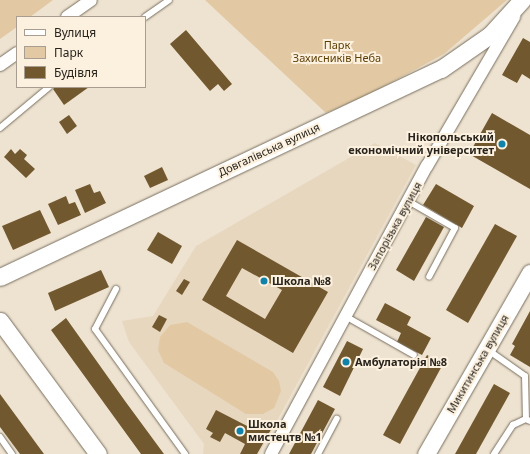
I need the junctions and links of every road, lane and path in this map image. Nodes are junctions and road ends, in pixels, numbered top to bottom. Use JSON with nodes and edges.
{"nodes":[{"id":1,"x":91,"y":0,"type":"edge"},
{"id":2,"x":169,"y":0,"type":"edge"},
{"id":3,"x":523,"y":0,"type":"edge"},
{"id":4,"x":68,"y":16,"type":"edge"},
{"id":5,"x":146,"y":16,"type":"edge"},
{"id":6,"x":16,"y":53,"type":"edge"},
{"id":7,"x":0,"y":65,"type":"edge"},
{"id":8,"x":48,"y":88,"type":"edge"},
{"id":9,"x":0,"y":128,"type":"edge"},
{"id":10,"x":408,"y":201,"type":"junction"},
{"id":11,"x":530,"y":273,"type":"edge"},
{"id":12,"x":0,"y":277,"type":"edge"},
{"id":13,"x":429,"y":277,"type":"dead end"},
{"id":14,"x":116,"y":289,"type":"dead end"},
{"id":15,"x":345,"y":316,"type":"junction"},
{"id":16,"x":0,"y":321,"type":"edge"},
{"id":17,"x":487,"y":349,"type":"junction"},
{"id":18,"x":414,"y":355,"type":"dead end"},
{"id":19,"x":337,"y":419,"type":"dead end"},
{"id":20,"x":528,"y":420,"type":"edge"},
{"id":21,"x":0,"y":438,"type":"edge"},
{"id":22,"x":12,"y":454,"type":"edge"},
{"id":23,"x":98,"y":454,"type":"edge"},
{"id":24,"x":185,"y":454,"type":"edge"},
{"id":25,"x":271,"y":454,"type":"edge"},
{"id":26,"x":318,"y":454,"type":"edge"},
{"id":27,"x":426,"y":454,"type":"edge"},
{"id":28,"x":494,"y":454,"type":"edge"}],
"edges":[{"from":1,"to":4,"type":"street"},
{"from":2,"to":5,"type":"lane"},
{"from":3,"to":10,"type":"street","name":"Запорізька вулиця"},
{"from":3,"to":12,"type":"main road","name":"Довгалівська вулиця"},
{"from":6,"to":7,"type":"street"},
{"from":8,"to":9,"type":"lane"},
{"from":10,"to":13,"type":"lane"},
{"from":10,"to":15,"type":"street","name":"Запорізька вулиця"},
{"from":11,"to":17,"type":"main road","name":"Микитинська вулиця"},
{"from":14,"to":24,"type":"lane"},
{"from":15,"to":18,"type":"lane"},
{"from":15,"to":25,"type":"street","name":"Запорізька вулиця"},
{"from":16,"to":23,"type":"main road"},
{"from":17,"to":20,"type":"lane"},
{"from":17,"to":27,"type":"main road","name":"Микитинська вулиця"},
{"from":19,"to":26,"type":"lane"},
{"from":20,"to":28,"type":"lane"},
{"from":21,"to":22,"type":"lane"}]}
